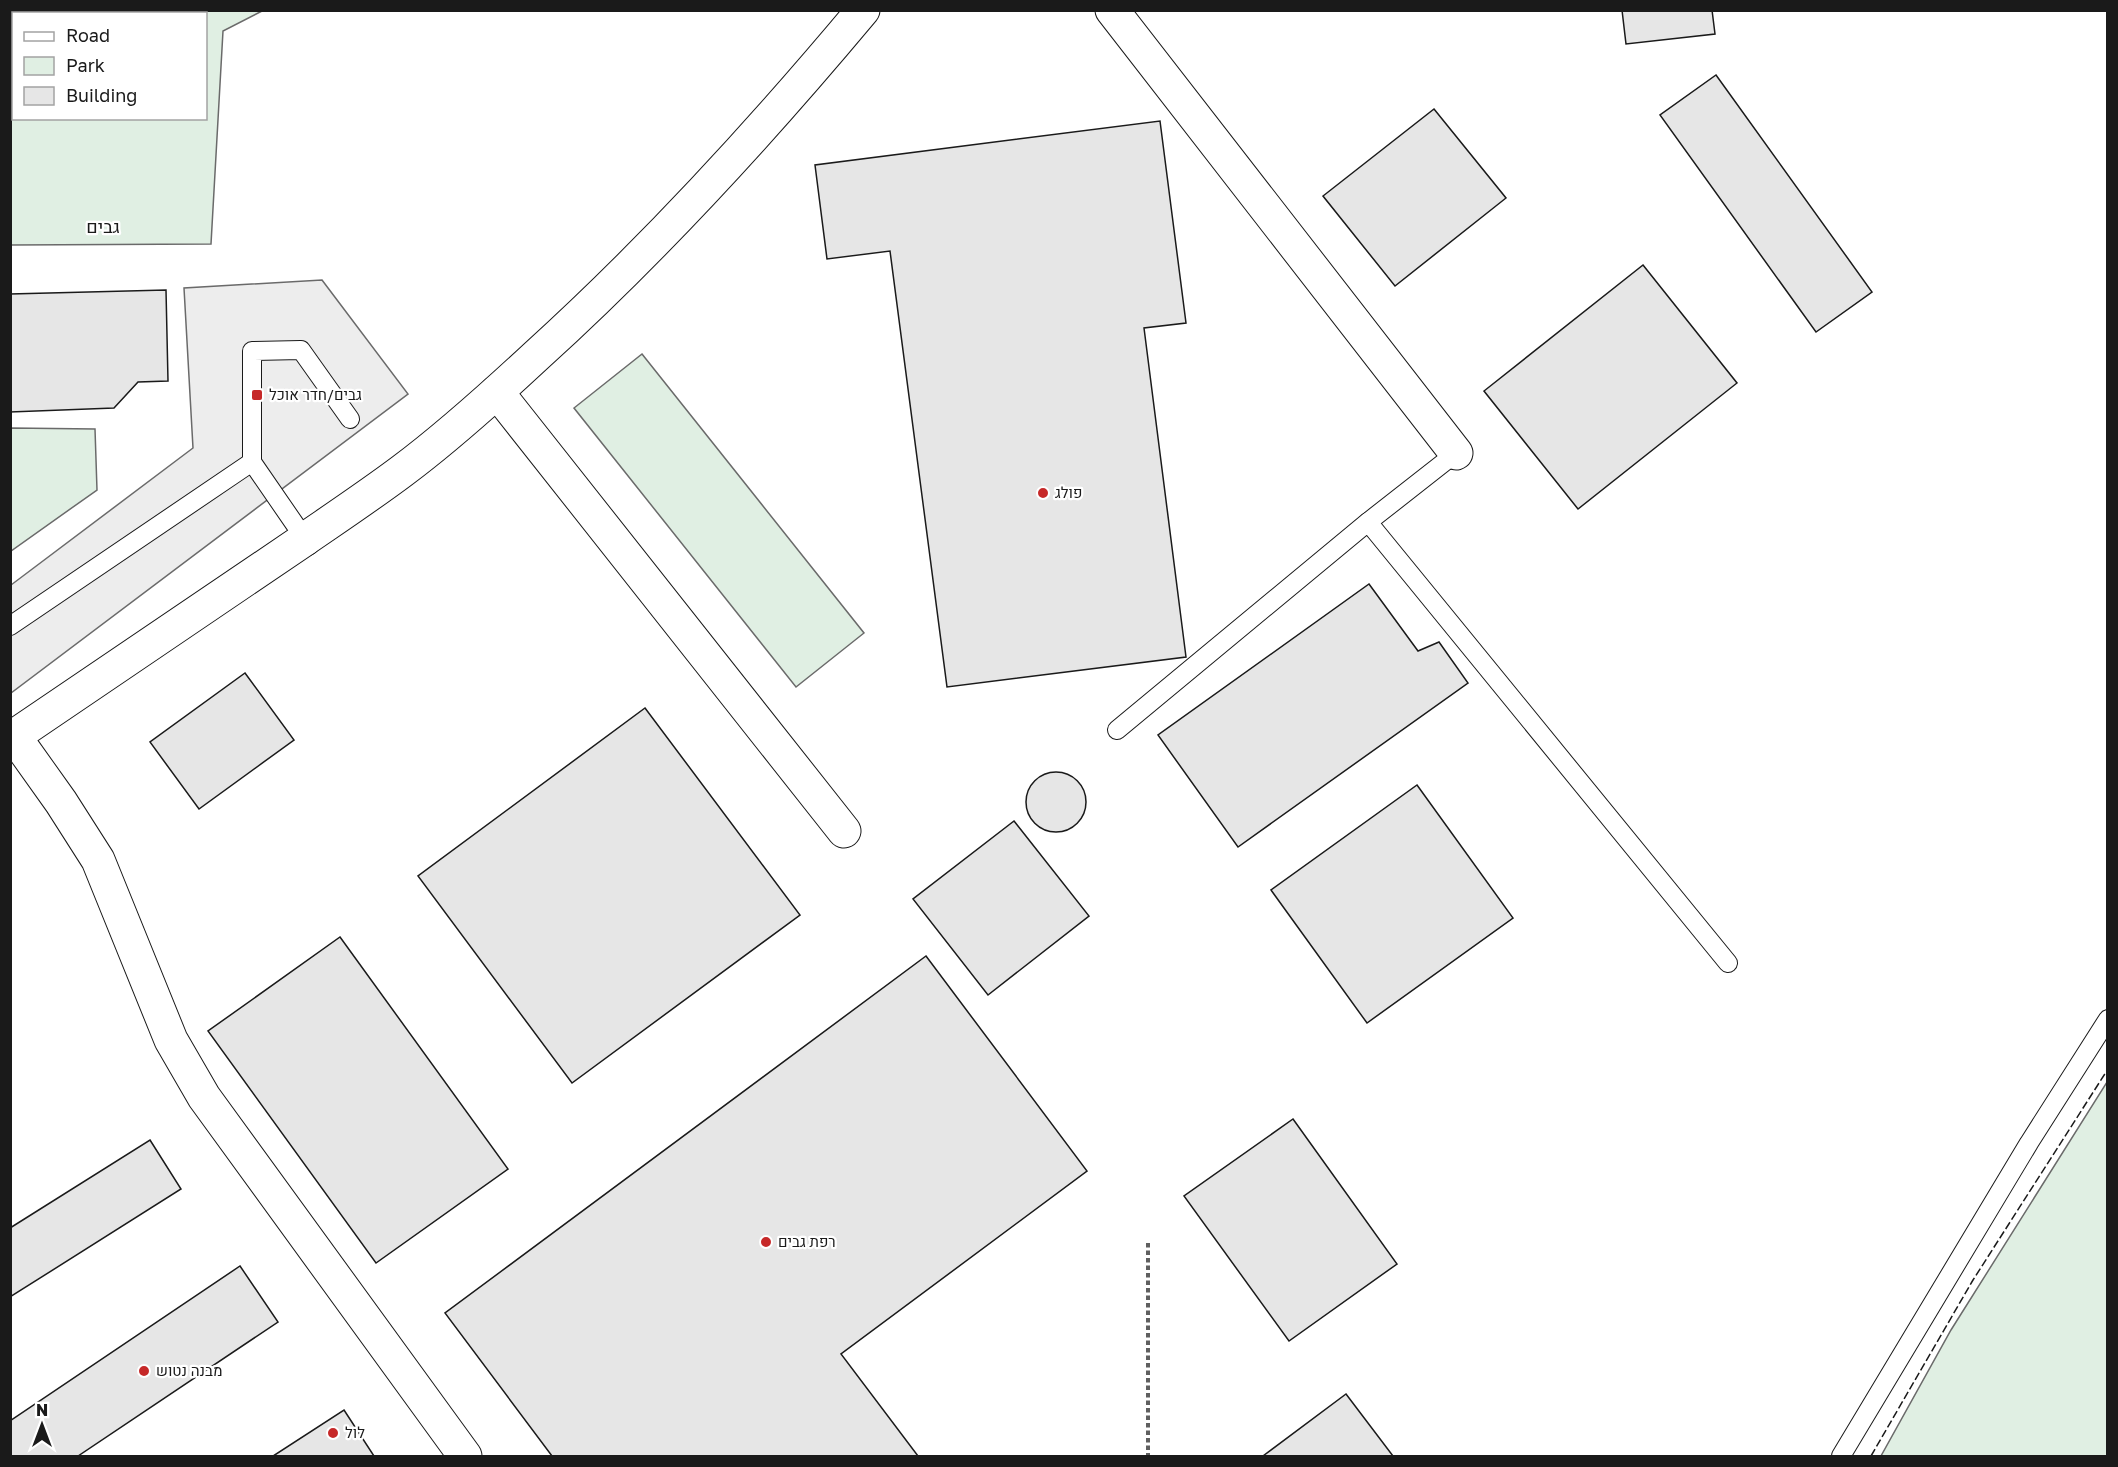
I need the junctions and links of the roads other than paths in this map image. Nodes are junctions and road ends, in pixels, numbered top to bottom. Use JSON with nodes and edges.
{"nodes":[{"id":1,"x":863,"y":10,"type":"edge"},
{"id":2,"x":1112,"y":10,"type":"edge"},
{"id":3,"x":497,"y":392,"type":"junction"},
{"id":4,"x":350,"y":419,"type":"dead end"},
{"id":5,"x":1456,"y":453,"type":"joint"},
{"id":6,"x":252,"y":462,"type":"junction"},
{"id":7,"x":1368,"y":522,"type":"junction"},
{"id":8,"x":305,"y":539,"type":"junction"},
{"id":9,"x":10,"y":626,"type":"edge"},
{"id":10,"x":1118,"y":730,"type":"dead end"},
{"id":11,"x":12,"y":737,"type":"edge"},
{"id":12,"x":844,"y":831,"type":"dead end"},
{"id":13,"x":1728,"y":963,"type":"dead end"},
{"id":14,"x":2108,"y":1019,"type":"edge"},
{"id":15,"x":465,"y":1456,"type":"edge"},
{"id":16,"x":1841,"y":1456,"type":"edge"}],
"edges":[{"from":1,"to":3,"type":"street"},
{"from":2,"to":5,"type":"street"},
{"from":3,"to":8,"type":"street"},
{"from":3,"to":12,"type":"street"},
{"from":4,"to":6,"type":"lane"},
{"from":5,"to":7,"type":"lane"},
{"from":6,"to":8,"type":"lane"},
{"from":6,"to":9,"type":"lane"},
{"from":7,"to":10,"type":"lane"},
{"from":7,"to":13,"type":"lane"},
{"from":8,"to":11,"type":"street"},
{"from":11,"to":15,"type":"street"},
{"from":14,"to":16,"type":"lane"}]}
